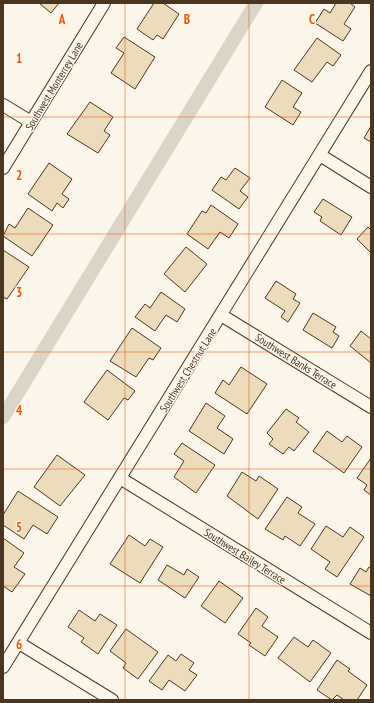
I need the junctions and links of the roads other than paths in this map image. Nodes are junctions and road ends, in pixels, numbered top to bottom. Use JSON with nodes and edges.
{"nodes":[{"id":1,"x":104,"y":3,"type":"edge"},
{"id":2,"x":371,"y":71,"type":"edge"},
{"id":3,"x":3,"y":105,"type":"edge"},
{"id":4,"x":31,"y":122,"type":"junction"},
{"id":5,"x":320,"y":155,"type":"junction"},
{"id":6,"x":3,"y":168,"type":"edge"},
{"id":7,"x":371,"y":187,"type":"edge"},
{"id":8,"x":221,"y":315,"type":"junction"},
{"id":9,"x":371,"y":407,"type":"edge"},
{"id":10,"x":120,"y":478,"type":"junction"},
{"id":11,"x":371,"y":633,"type":"edge"},
{"id":12,"x":19,"y":643,"type":"junction"},
{"id":13,"x":3,"y":668,"type":"edge"},
{"id":14,"x":112,"y":700,"type":"edge"}],
"edges":[{"from":1,"to":4,"type":"street","name":"Southwest Monterrey Lane"},
{"from":2,"to":5,"type":"street","name":"Southwest Chestnut Lane"},
{"from":3,"to":4,"type":"street"},
{"from":4,"to":6,"type":"street","name":"Southwest Monterrey Lane"},
{"from":5,"to":7,"type":"street"},
{"from":5,"to":8,"type":"street","name":"Southwest Chestnut Lane"},
{"from":8,"to":9,"type":"street","name":"Southwest Banks Terrace"},
{"from":8,"to":10,"type":"street","name":"Southwest Chestnut Lane"},
{"from":10,"to":11,"type":"street","name":"Southwest Bailey Terrace"},
{"from":10,"to":12,"type":"street","name":"Southwest Chestnut Lane"},
{"from":12,"to":13,"type":"street","name":"Southwest Chestnut Lane"},
{"from":12,"to":14,"type":"street"}]}
